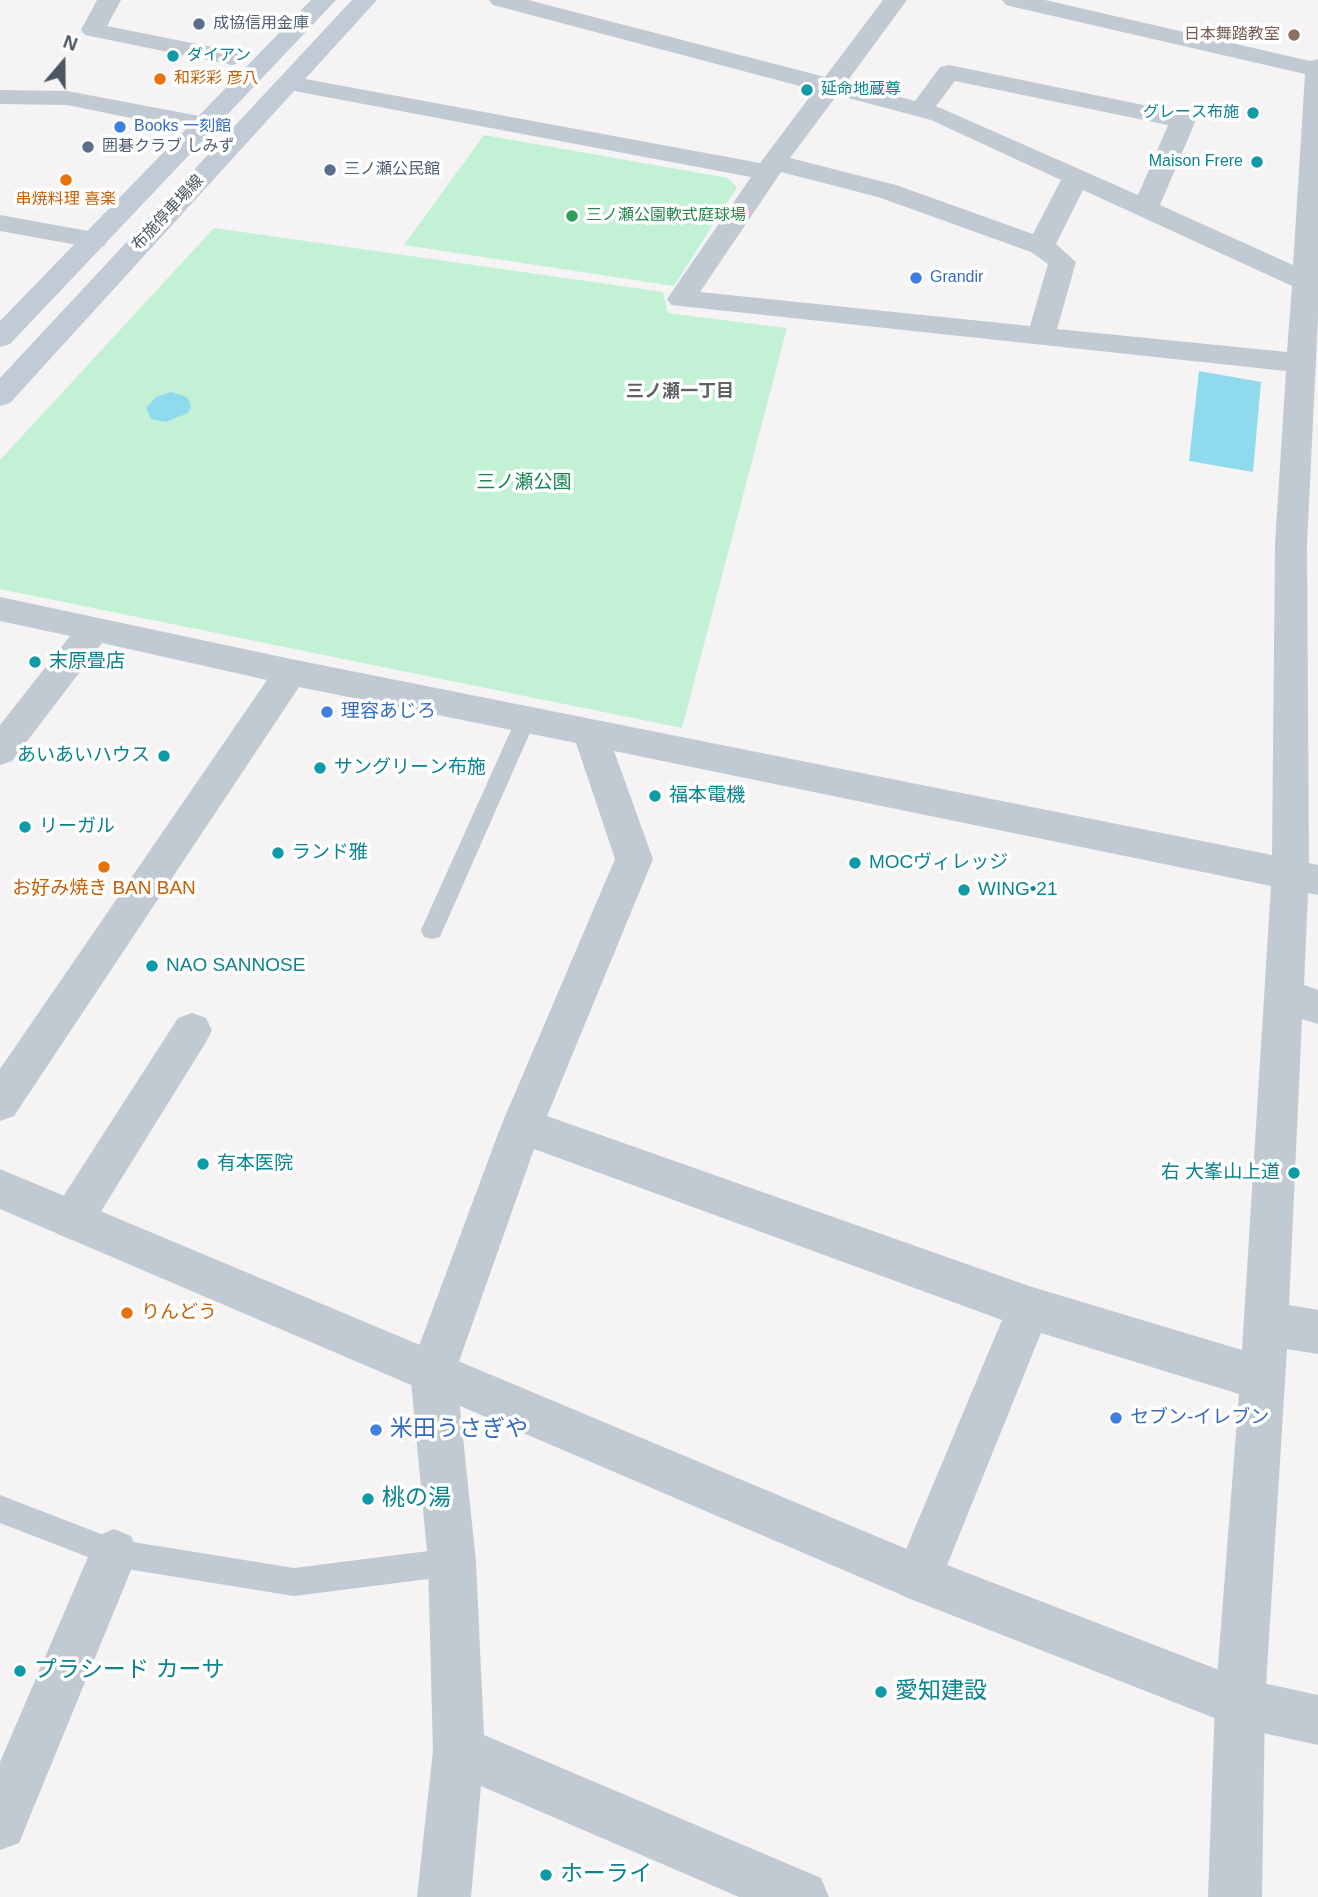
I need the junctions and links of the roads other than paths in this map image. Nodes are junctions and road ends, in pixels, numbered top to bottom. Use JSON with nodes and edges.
{"nodes":[{"id":1,"x":109,"y":0,"type":"edge"},
{"id":2,"x":324,"y":0,"type":"edge"},
{"id":3,"x":365,"y":0,"type":"edge"},
{"id":4,"x":501,"y":0,"type":"edge"},
{"id":5,"x":895,"y":0,"type":"edge"},
{"id":6,"x":1014,"y":0,"type":"edge"},
{"id":7,"x":232,"y":58,"type":"dead end"},
{"id":8,"x":1318,"y":69,"type":"edge"},
{"id":9,"x":289,"y":83,"type":"junction"},
{"id":10,"x":830,"y":88,"type":"junction"},
{"id":11,"x":0,"y":97,"type":"edge"},
{"id":12,"x":921,"y":110,"type":"junction"},
{"id":13,"x":205,"y":125,"type":"junction"},
{"id":14,"x":771,"y":167,"type":"junction"},
{"id":15,"x":1076,"y":177,"type":"junction"},
{"id":16,"x":1145,"y":209,"type":"junction"},
{"id":17,"x":1313,"y":218,"type":"edge"},
{"id":18,"x":0,"y":223,"type":"edge"},
{"id":19,"x":94,"y":240,"type":"junction"},
{"id":20,"x":1041,"y":246,"type":"junction"},
{"id":21,"x":1311,"y":284,"type":"edge"},
{"id":22,"x":1041,"y":336,"type":"junction"},
{"id":23,"x":0,"y":338,"type":"edge"},
{"id":24,"x":1301,"y":363,"type":"junction"},
{"id":25,"x":0,"y":396,"type":"edge"},
{"id":26,"x":1305,"y":549,"type":"edge"},
{"id":27,"x":0,"y":609,"type":"edge"},
{"id":28,"x":94,"y":629,"type":"junction"},
{"id":29,"x":291,"y":673,"type":"junction"},
{"id":30,"x":527,"y":719,"type":"junction"},
{"id":31,"x":589,"y":731,"type":"junction"},
{"id":32,"x":0,"y":751,"type":"edge"},
{"id":33,"x":1304,"y":877,"type":"edge"},
{"id":34,"x":432,"y":930,"type":"dead end"},
{"id":35,"x":1301,"y":1002,"type":"edge"},
{"id":36,"x":192,"y":1030,"type":"dead end"},
{"id":37,"x":0,"y":1103,"type":"edge"},
{"id":38,"x":522,"y":1126,"type":"junction"},
{"id":39,"x":0,"y":1189,"type":"edge"},
{"id":40,"x":72,"y":1220,"type":"junction"},
{"id":41,"x":1029,"y":1308,"type":"junction"},
{"id":42,"x":1266,"y":1323,"type":"junction"},
{"id":43,"x":1318,"y":1332,"type":"edge"},
{"id":44,"x":433,"y":1370,"type":"junction"},
{"id":45,"x":1263,"y":1379,"type":"junction"},
{"id":46,"x":0,"y":1508,"type":"edge"},
{"id":47,"x":114,"y":1553,"type":"junction"},
{"id":48,"x":452,"y":1562,"type":"junction"},
{"id":49,"x":918,"y":1578,"type":"junction"},
{"id":50,"x":1240,"y":1703,"type":"junction"},
{"id":51,"x":1318,"y":1720,"type":"edge"},
{"id":52,"x":459,"y":1750,"type":"junction"},
{"id":53,"x":0,"y":1824,"type":"edge"},
{"id":54,"x":444,"y":1897,"type":"edge"},
{"id":55,"x":802,"y":1897,"type":"edge"},
{"id":56,"x":1235,"y":1897,"type":"edge"}],
"edges":[{"from":1,"to":7,"type":"street"},
{"from":2,"to":13,"type":"main road","name":"布施停車場線"},
{"from":3,"to":9,"type":"main road","name":"布施停車場線"},
{"from":4,"to":10,"type":"street"},
{"from":5,"to":10,"type":"street"},
{"from":6,"to":8,"type":"street"},
{"from":8,"to":17,"type":"street"},
{"from":9,"to":14,"type":"street"},
{"from":9,"to":25,"type":"main road","name":"布施停車場線"},
{"from":10,"to":12,"type":"street"},
{"from":10,"to":14,"type":"street"},
{"from":11,"to":13,"type":"street"},
{"from":12,"to":15,"type":"street"},
{"from":12,"to":16,"type":"street"},
{"from":13,"to":19,"type":"main road","name":"布施停車場線"},
{"from":14,"to":20,"type":"street"},
{"from":14,"to":22,"type":"street"},
{"from":15,"to":16,"type":"street"},
{"from":15,"to":20,"type":"street"},
{"from":16,"to":21,"type":"street"},
{"from":17,"to":21,"type":"street"},
{"from":18,"to":19,"type":"street"},
{"from":19,"to":23,"type":"main road","name":"布施停車場線"},
{"from":20,"to":22,"type":"street"},
{"from":21,"to":24,"type":"street"},
{"from":22,"to":24,"type":"street"},
{"from":24,"to":26,"type":"street"},
{"from":26,"to":33,"type":"street"},
{"from":27,"to":28,"type":"street"},
{"from":28,"to":29,"type":"street"},
{"from":28,"to":32,"type":"street"},
{"from":29,"to":30,"type":"street"},
{"from":29,"to":37,"type":"street"},
{"from":30,"to":31,"type":"street"},
{"from":30,"to":34,"type":"lane"},
{"from":31,"to":33,"type":"street"},
{"from":31,"to":38,"type":"street"},
{"from":33,"to":35,"type":"street"},
{"from":35,"to":42,"type":"street"},
{"from":36,"to":40,"type":"street"},
{"from":38,"to":41,"type":"street"},
{"from":38,"to":44,"type":"street"},
{"from":39,"to":40,"type":"street"},
{"from":40,"to":44,"type":"street"},
{"from":41,"to":45,"type":"street"},
{"from":41,"to":49,"type":"street"},
{"from":42,"to":43,"type":"street"},
{"from":42,"to":45,"type":"street"},
{"from":44,"to":48,"type":"street"},
{"from":44,"to":49,"type":"street"},
{"from":45,"to":50,"type":"street"},
{"from":46,"to":47,"type":"lane"},
{"from":47,"to":48,"type":"lane"},
{"from":47,"to":53,"type":"street"},
{"from":48,"to":52,"type":"street"},
{"from":49,"to":50,"type":"street"},
{"from":50,"to":51,"type":"street"},
{"from":50,"to":56,"type":"street"},
{"from":52,"to":54,"type":"street"},
{"from":52,"to":55,"type":"street"}]}
